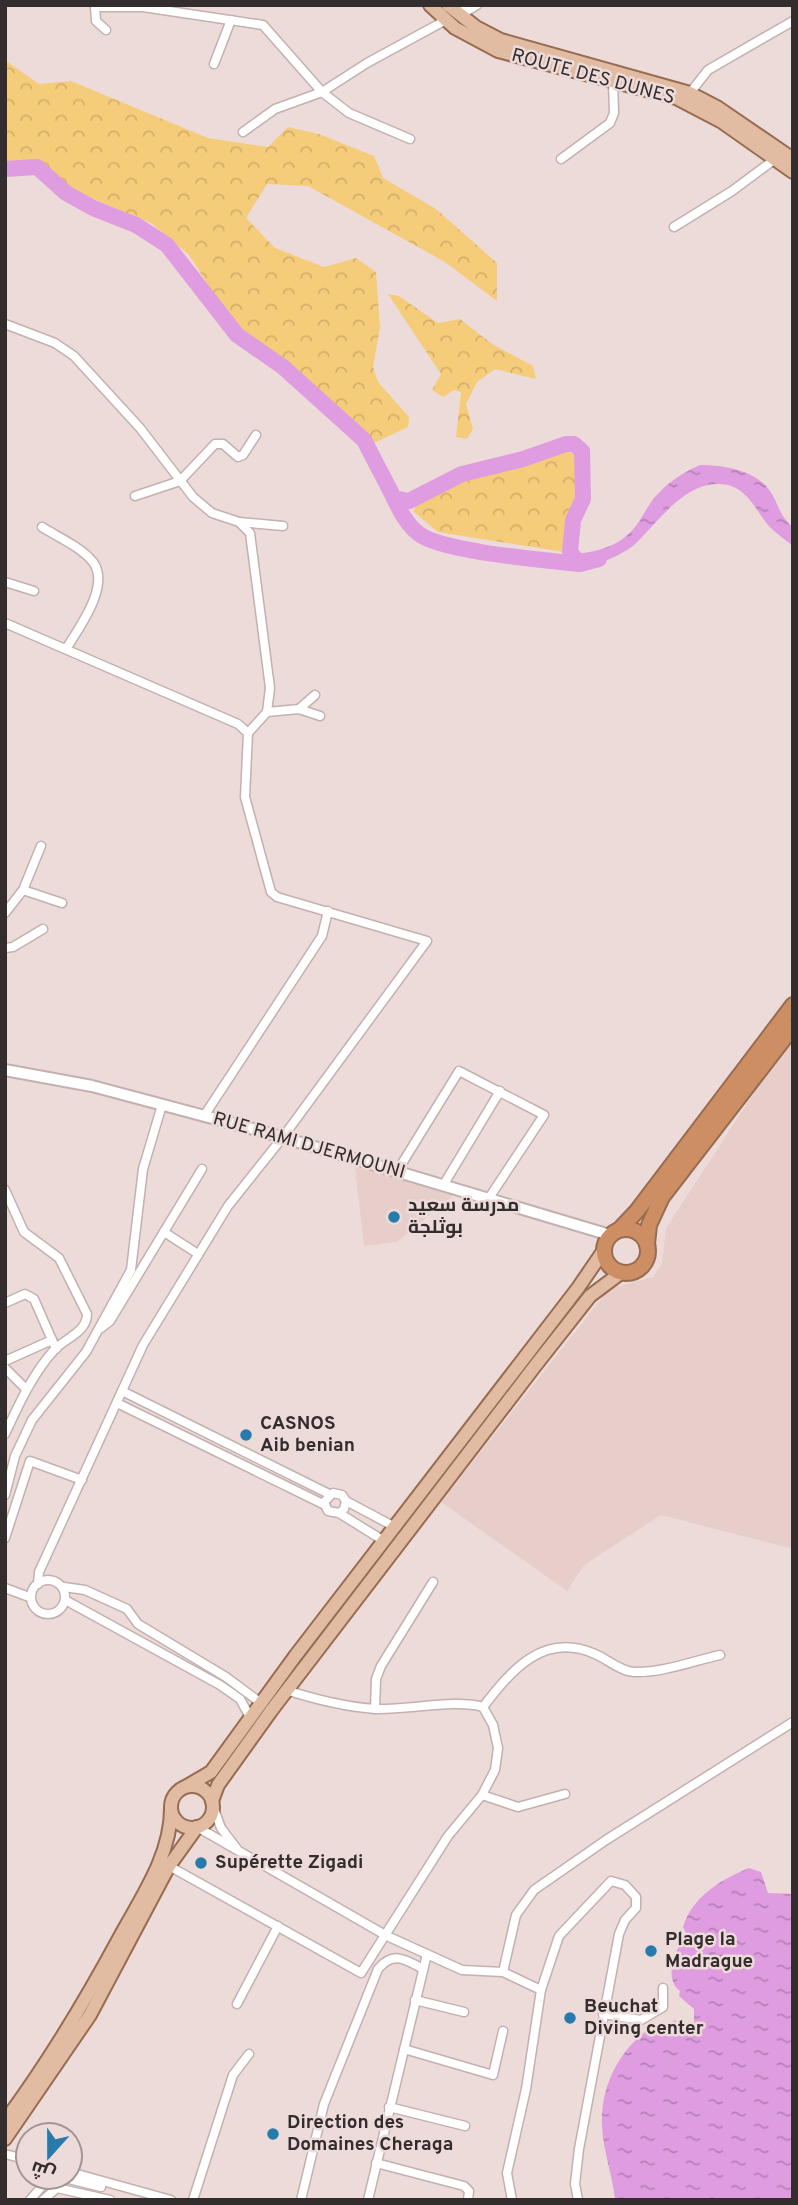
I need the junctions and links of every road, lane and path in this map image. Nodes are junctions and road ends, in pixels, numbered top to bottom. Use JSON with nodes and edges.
{"nodes":[{"id":1,"x":430,"y":5,"type":"edge"},
{"id":2,"x":447,"y":5,"type":"edge"},
{"id":3,"x":477,"y":5,"type":"edge"},
{"id":4,"x":95,"y":6,"type":"edge"},
{"id":5,"x":463,"y":8,"type":"edge"},
{"id":6,"x":231,"y":20,"type":"junction"},
{"id":7,"x":446,"y":20,"type":"junction"},
{"id":8,"x":793,"y":21,"type":"edge"},
{"id":9,"x":106,"y":30,"type":"dead end"},
{"id":10,"x":214,"y":64,"type":"dead end"},
{"id":11,"x":613,"y":82,"type":"junction"},
{"id":12,"x":322,"y":92,"type":"junction"},
{"id":13,"x":690,"y":93,"type":"junction"},
{"id":14,"x":243,"y":132,"type":"dead end"},
{"id":15,"x":410,"y":138,"type":"dead end"},
{"id":16,"x":561,"y":159,"type":"dead end"},
{"id":17,"x":775,"y":159,"type":"junction"},
{"id":18,"x":793,"y":159,"type":"edge"},
{"id":19,"x":793,"y":172,"type":"edge"},
{"id":20,"x":674,"y":227,"type":"dead end"},
{"id":21,"x":5,"y":324,"type":"edge"},
{"id":22,"x":256,"y":435,"type":"dead end"},
{"id":23,"x":180,"y":481,"type":"junction"},
{"id":24,"x":135,"y":496,"type":"dead end"},
{"id":25,"x":239,"y":522,"type":"junction"},
{"id":26,"x":283,"y":526,"type":"dead end"},
{"id":27,"x":42,"y":527,"type":"dead end"},
{"id":28,"x":5,"y":582,"type":"edge"},
{"id":29,"x":34,"y":591,"type":"dead end"},
{"id":30,"x":5,"y":623,"type":"edge"},
{"id":31,"x":66,"y":649,"type":"junction"},
{"id":32,"x":315,"y":695,"type":"dead end"},
{"id":33,"x":299,"y":709,"type":"junction"},
{"id":34,"x":267,"y":712,"type":"junction"},
{"id":35,"x":320,"y":716,"type":"dead end"},
{"id":36,"x":248,"y":733,"type":"junction"},
{"id":37,"x":41,"y":846,"type":"dead end"},
{"id":38,"x":23,"y":890,"type":"junction"},
{"id":39,"x":62,"y":903,"type":"dead end"},
{"id":40,"x":328,"y":911,"type":"junction"},
{"id":41,"x":5,"y":913,"type":"edge"},
{"id":42,"x":43,"y":929,"type":"dead end"},
{"id":43,"x":5,"y":948,"type":"edge"},
{"id":44,"x":793,"y":1005,"type":"edge"},
{"id":45,"x":793,"y":1027,"type":"edge"},
{"id":46,"x":5,"y":1070,"type":"edge"},
{"id":47,"x":500,"y":1091,"type":"junction"},
{"id":48,"x":162,"y":1105,"type":"junction"},
{"id":49,"x":204,"y":1116,"type":"junction"},
{"id":50,"x":283,"y":1137,"type":"junction"},
{"id":51,"x":202,"y":1169,"type":"dead end"},
{"id":52,"x":398,"y":1170,"type":"junction"},
{"id":53,"x":444,"y":1184,"type":"junction"},
{"id":54,"x":5,"y":1190,"type":"edge"},
{"id":55,"x":489,"y":1198,"type":"junction"},
{"id":56,"x":164,"y":1232,"type":"junction"},
{"id":57,"x":615,"y":1232,"type":"junction"},
{"id":58,"x":647,"y":1244,"type":"junction"},
{"id":59,"x":604,"y":1250,"type":"junction"},
{"id":60,"x":198,"y":1254,"type":"junction"},
{"id":61,"x":622,"y":1272,"type":"junction"},
{"id":62,"x":5,"y":1303,"type":"edge"},
{"id":63,"x":97,"y":1331,"type":"junction"},
{"id":64,"x":52,"y":1340,"type":"junction"},
{"id":65,"x":56,"y":1349,"type":"junction"},
{"id":66,"x":5,"y":1361,"type":"edge"},
{"id":67,"x":5,"y":1368,"type":"edge"},
{"id":68,"x":26,"y":1389,"type":"junction"},
{"id":69,"x":122,"y":1391,"type":"junction"},
{"id":70,"x":117,"y":1403,"type":"junction"},
{"id":71,"x":185,"y":1422,"type":"junction"},
{"id":72,"x":5,"y":1434,"type":"edge"},
{"id":73,"x":199,"y":1443,"type":"junction"},
{"id":74,"x":82,"y":1480,"type":"junction"},
{"id":75,"x":330,"y":1494,"type":"junction"},
{"id":76,"x":5,"y":1495,"type":"edge"},
{"id":77,"x":346,"y":1501,"type":"junction"},
{"id":78,"x":325,"y":1506,"type":"junction"},
{"id":79,"x":339,"y":1513,"type":"junction"},
{"id":80,"x":395,"y":1527,"type":"junction"},
{"id":81,"x":5,"y":1538,"type":"edge"},
{"id":82,"x":384,"y":1541,"type":"junction"},
{"id":83,"x":433,"y":1582,"type":"dead end"},
{"id":84,"x":38,"y":1584,"type":"junction"},
{"id":85,"x":64,"y":1587,"type":"junction"},
{"id":86,"x":5,"y":1588,"type":"edge"},
{"id":87,"x":29,"y":1597,"type":"junction"},
{"id":88,"x":67,"y":1601,"type":"junction"},
{"id":89,"x":720,"y":1655,"type":"dead end"},
{"id":90,"x":286,"y":1690,"type":"junction"},
{"id":91,"x":261,"y":1703,"type":"junction"},
{"id":92,"x":483,"y":1707,"type":"junction"},
{"id":93,"x":375,"y":1709,"type":"junction"},
{"id":94,"x":250,"y":1717,"type":"junction"},
{"id":95,"x":793,"y":1722,"type":"edge"},
{"id":96,"x":187,"y":1787,"type":"junction"},
{"id":97,"x":565,"y":1794,"type":"dead end"},
{"id":98,"x":482,"y":1795,"type":"junction"},
{"id":99,"x":213,"y":1804,"type":"junction"},
{"id":100,"x":171,"y":1809,"type":"junction"},
{"id":101,"x":197,"y":1827,"type":"junction"},
{"id":102,"x":244,"y":1855,"type":"junction"},
{"id":103,"x":169,"y":1866,"type":"junction"},
{"id":104,"x":278,"y":1926,"type":"junction"},
{"id":105,"x":387,"y":1936,"type":"junction"},
{"id":106,"x":427,"y":1955,"type":"junction"},
{"id":107,"x":423,"y":1969,"type":"junction"},
{"id":108,"x":503,"y":1972,"type":"junction"},
{"id":109,"x":663,"y":1988,"type":"dead end"},
{"id":110,"x":541,"y":1990,"type":"junction"},
{"id":111,"x":415,"y":2000,"type":"junction"},
{"id":112,"x":237,"y":2004,"type":"dead end"},
{"id":113,"x":464,"y":2012,"type":"dead end"},
{"id":114,"x":603,"y":2014,"type":"junction"},
{"id":115,"x":503,"y":2031,"type":"dead end"},
{"id":116,"x":404,"y":2049,"type":"junction"},
{"id":117,"x":249,"y":2054,"type":"dead end"},
{"id":118,"x":388,"y":2107,"type":"junction"},
{"id":119,"x":5,"y":2121,"type":"edge"},
{"id":120,"x":465,"y":2126,"type":"dead end"},
{"id":121,"x":5,"y":2139,"type":"edge"},
{"id":122,"x":376,"y":2162,"type":"junction"},
{"id":123,"x":84,"y":2177,"type":"edge"},
{"id":124,"x":84,"y":2181,"type":"edge"},
{"id":125,"x":102,"y":2184,"type":"junction"},
{"id":126,"x":98,"y":2198,"type":"edge"},
{"id":127,"x":43,"y":2200,"type":"edge"},
{"id":128,"x":110,"y":2200,"type":"edge"},
{"id":129,"x":170,"y":2200,"type":"edge"},
{"id":130,"x":193,"y":2200,"type":"edge"},
{"id":131,"x":300,"y":2200,"type":"edge"},
{"id":132,"x":368,"y":2200,"type":"edge"},
{"id":133,"x":467,"y":2200,"type":"edge"},
{"id":134,"x":512,"y":2200,"type":"edge"},
{"id":135,"x":578,"y":2200,"type":"edge"}],
"edges":[{"from":1,"to":7,"type":"main road","name":"ROUTE DES DUNES"},
{"from":2,"to":13,"type":"main road","name":"ROUTE DES DUNES"},
{"from":3,"to":5,"type":"street"},
{"from":4,"to":6,"type":"street"},
{"from":4,"to":9,"type":"street"},
{"from":6,"to":10,"type":"street"},
{"from":6,"to":12,"type":"street"},
{"from":7,"to":11,"type":"main road","name":"ROUTE DES DUNES"},
{"from":7,"to":12,"type":"street"},
{"from":8,"to":13,"type":"street"},
{"from":11,"to":16,"type":"street"},
{"from":11,"to":17,"type":"main road","name":"ROUTE DES DUNES"},
{"from":12,"to":14,"type":"street"},
{"from":12,"to":15,"type":"street"},
{"from":13,"to":18,"type":"main road","name":"ROUTE DES DUNES"},
{"from":17,"to":19,"type":"main road","name":"ROUTE DES DUNES"},
{"from":17,"to":20,"type":"street"},
{"from":21,"to":23,"type":"street"},
{"from":22,"to":23,"type":"street"},
{"from":23,"to":24,"type":"street"},
{"from":23,"to":25,"type":"street"},
{"from":25,"to":26,"type":"street"},
{"from":25,"to":34,"type":"street"},
{"from":27,"to":31,"type":"street"},
{"from":28,"to":29,"type":"street"},
{"from":30,"to":31,"type":"street"},
{"from":31,"to":36,"type":"street"},
{"from":32,"to":33,"type":"street"},
{"from":33,"to":34,"type":"street"},
{"from":33,"to":35,"type":"street"},
{"from":34,"to":36,"type":"street"},
{"from":36,"to":40,"type":"street"},
{"from":37,"to":38,"type":"street"},
{"from":38,"to":39,"type":"street"},
{"from":38,"to":41,"type":"street"},
{"from":40,"to":49,"type":"street"},
{"from":40,"to":50,"type":"street"},
{"from":42,"to":43,"type":"street"},
{"from":44,"to":57,"type":"highway"},
{"from":45,"to":58,"type":"highway"},
{"from":46,"to":48,"type":"main road","name":"RUE RAMI DJERMOUNI"},
{"from":47,"to":52,"type":"street"},
{"from":47,"to":53,"type":"street"},
{"from":47,"to":55,"type":"street"},
{"from":48,"to":49,"type":"main road","name":"RUE RAMI DJERMOUNI"},
{"from":48,"to":63,"type":"street"},
{"from":49,"to":50,"type":"main road","name":"RUE RAMI DJERMOUNI"},
{"from":50,"to":52,"type":"main road","name":"RUE RAMI DJERMOUNI"},
{"from":50,"to":60,"type":"street"},
{"from":51,"to":56,"type":"street"},
{"from":52,"to":53,"type":"main road","name":"RUE RAMI DJERMOUNI"},
{"from":53,"to":55,"type":"main road","name":"RUE RAMI DJERMOUNI"},
{"from":54,"to":65,"type":"street"},
{"from":55,"to":57,"type":"main road","name":"RUE RAMI DJERMOUNI"},
{"from":56,"to":60,"type":"street"},
{"from":56,"to":63,"type":"street"},
{"from":57,"to":58,"type":"highway"},
{"from":57,"to":59,"type":"highway"},
{"from":58,"to":61,"type":"highway"},
{"from":59,"to":61,"type":"highway"},
{"from":59,"to":80,"type":"main road"},
{"from":60,"to":69,"type":"street"},
{"from":61,"to":90,"type":"main road"},
{"from":62,"to":64,"type":"street"},
{"from":63,"to":76,"type":"street"},
{"from":64,"to":65,"type":"street"},
{"from":64,"to":66,"type":"street"},
{"from":65,"to":68,"type":"street"},
{"from":67,"to":68,"type":"street"},
{"from":68,"to":72,"type":"street"},
{"from":69,"to":70,"type":"street"},
{"from":69,"to":71,"type":"street"},
{"from":70,"to":73,"type":"street"},
{"from":70,"to":74,"type":"street"},
{"from":71,"to":73,"type":"street"},
{"from":71,"to":75,"type":"street"},
{"from":73,"to":78,"type":"street"},
{"from":74,"to":81,"type":"street"},
{"from":74,"to":84,"type":"street"},
{"from":75,"to":77,"type":"street"},
{"from":75,"to":78,"type":"street"},
{"from":77,"to":79,"type":"street"},
{"from":77,"to":80,"type":"street"},
{"from":78,"to":79,"type":"street"},
{"from":79,"to":82,"type":"street"},
{"from":80,"to":82,"type":"main road"},
{"from":82,"to":91,"type":"main road"},
{"from":83,"to":93,"type":"street"},
{"from":84,"to":85,"type":"street"},
{"from":84,"to":87,"type":"street"},
{"from":85,"to":88,"type":"street"},
{"from":85,"to":91,"type":"street"},
{"from":86,"to":87,"type":"street"},
{"from":87,"to":88,"type":"street"},
{"from":88,"to":94,"type":"street"},
{"from":89,"to":92,"type":"street"},
{"from":90,"to":93,"type":"street"},
{"from":90,"to":99,"type":"main road"},
{"from":91,"to":94,"type":"main road"},
{"from":92,"to":93,"type":"street"},
{"from":92,"to":98,"type":"street"},
{"from":94,"to":96,"type":"main road"},
{"from":95,"to":108,"type":"street"},
{"from":96,"to":99,"type":"main road"},
{"from":96,"to":100,"type":"main road"},
{"from":97,"to":98,"type":"street"},
{"from":98,"to":105,"type":"street"},
{"from":99,"to":101,"type":"main road"},
{"from":99,"to":102,"type":"street"},
{"from":100,"to":101,"type":"main road"},
{"from":100,"to":119,"type":"main road"},
{"from":101,"to":102,"type":"street"},
{"from":101,"to":103,"type":"main road"},
{"from":102,"to":105,"type":"street"},
{"from":103,"to":104,"type":"street"},
{"from":103,"to":121,"type":"main road"},
{"from":104,"to":105,"type":"street"},
{"from":104,"to":112,"type":"street"},
{"from":105,"to":106,"type":"street"},
{"from":106,"to":107,"type":"street"},
{"from":106,"to":108,"type":"street"},
{"from":107,"to":111,"type":"street"},
{"from":107,"to":131,"type":"street"},
{"from":108,"to":110,"type":"street"},
{"from":109,"to":114,"type":"street"},
{"from":110,"to":114,"type":"street"},
{"from":110,"to":134,"type":"street"},
{"from":111,"to":113,"type":"street"},
{"from":111,"to":116,"type":"street"},
{"from":114,"to":135,"type":"street"},
{"from":115,"to":116,"type":"street"},
{"from":116,"to":118,"type":"street"},
{"from":117,"to":130,"type":"street"},
{"from":118,"to":120,"type":"street"},
{"from":118,"to":122,"type":"street"},
{"from":122,"to":132,"type":"street"},
{"from":122,"to":133,"type":"street"},
{"from":123,"to":125,"type":"street"},
{"from":124,"to":125,"type":"street"},
{"from":125,"to":126,"type":"street"},
{"from":125,"to":129,"type":"street"},
{"from":126,"to":127,"type":"street"},
{"from":126,"to":128,"type":"street"}]}
